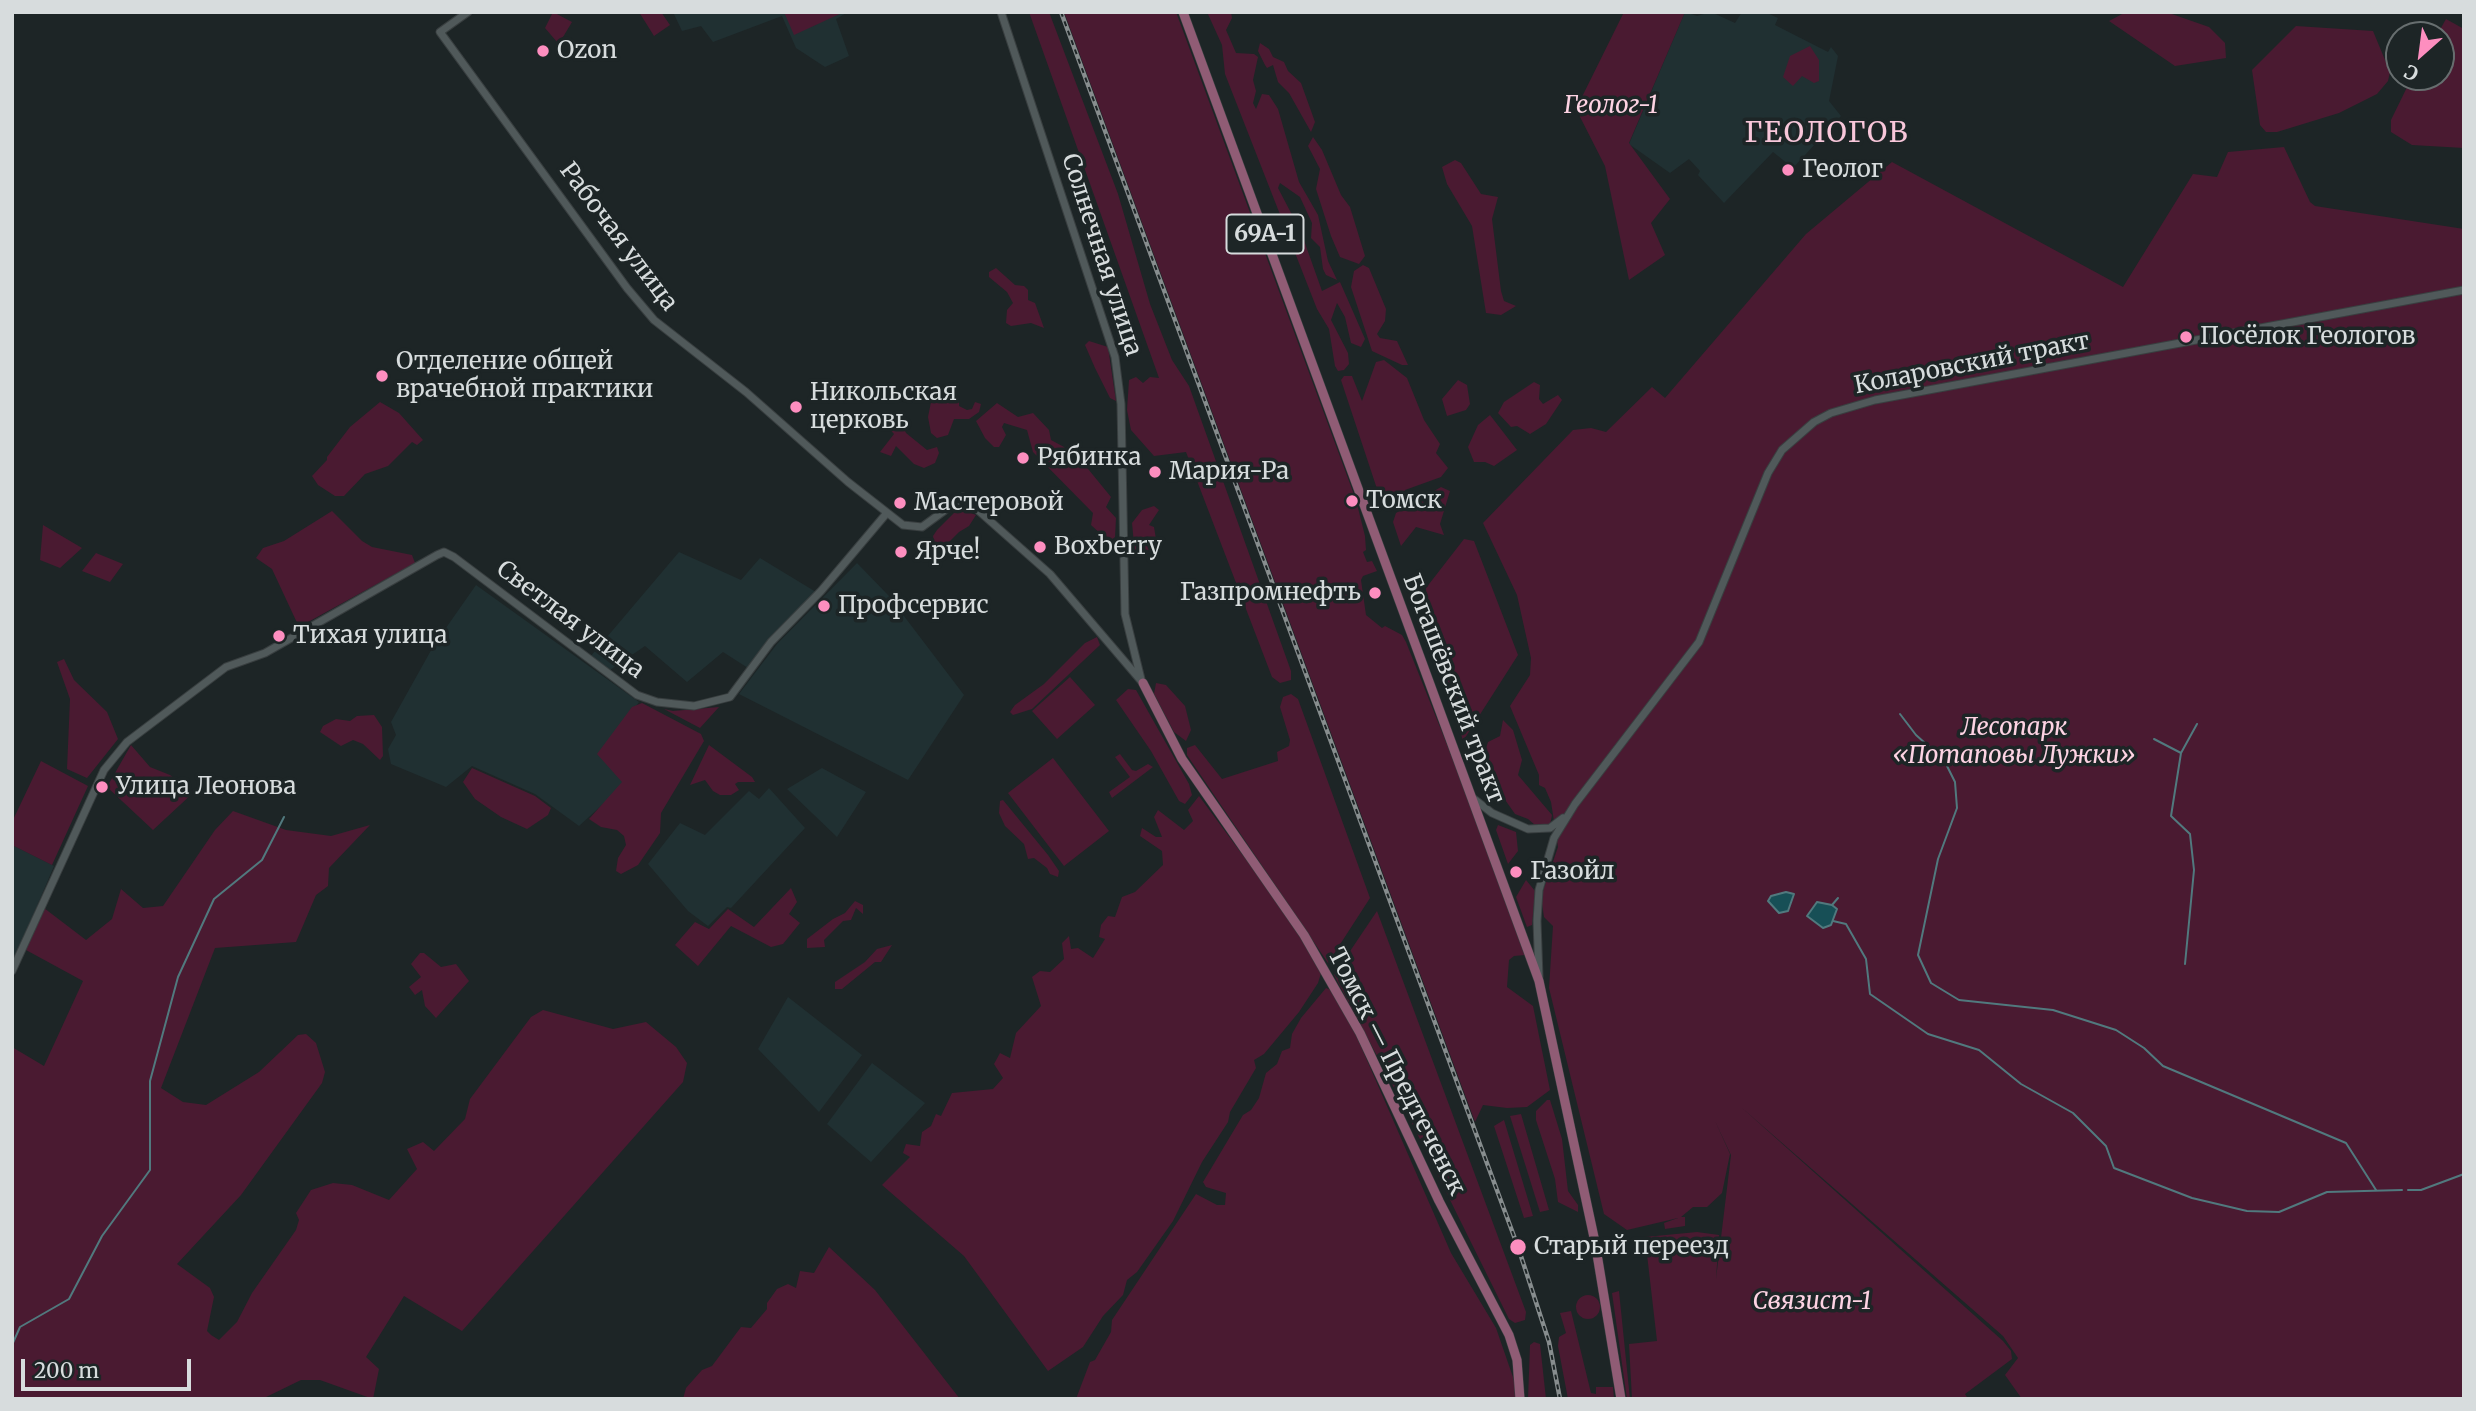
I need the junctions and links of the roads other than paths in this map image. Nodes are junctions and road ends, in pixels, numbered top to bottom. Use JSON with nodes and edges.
{"nodes":[{"id":1,"x":468,"y":12,"type":"edge"},
{"id":2,"x":1001,"y":12,"type":"edge"},
{"id":3,"x":1183,"y":12,"type":"edge"},
{"id":4,"x":2464,"y":290,"type":"edge"},
{"id":5,"x":886,"y":514,"type":"junction"},
{"id":6,"x":1143,"y":683,"type":"junction"},
{"id":7,"x":1474,"y":799,"type":"junction"},
{"id":8,"x":1575,"y":804,"type":"junction"},
{"id":9,"x":1492,"y":813,"type":"junction"},
{"id":10,"x":1482,"y":820,"type":"junction"},
{"id":11,"x":1541,"y":830,"type":"junction"},
{"id":12,"x":1554,"y":838,"type":"junction"},
{"id":13,"x":1537,"y":937,"type":"junction"},
{"id":14,"x":1525,"y":939,"type":"junction"},
{"id":15,"x":12,"y":971,"type":"edge"},
{"id":16,"x":1539,"y":981,"type":"junction"},
{"id":17,"x":1520,"y":1399,"type":"edge"},
{"id":18,"x":1621,"y":1399,"type":"edge"}],
"edges":[{"from":1,"to":5,"type":"street","name":"Рабочая улица"},
{"from":2,"to":6,"type":"street","name":"Солнечная улица"},
{"from":3,"to":7,"type":"main road","name":"Богашёвский тракт","number":"69А-1"},
{"from":4,"to":8,"type":"street","name":"Коларовский тракт"},
{"from":5,"to":6,"type":"street","name":"Рабочая улица"},
{"from":5,"to":15,"type":"street","name":"Светлая улица"},
{"from":6,"to":17,"type":"main road","name":"Томск — Предтеченск"},
{"from":7,"to":9,"type":"street"},
{"from":7,"to":10,"type":"main road","name":"Богашёвский тракт"},
{"from":8,"to":11,"type":"street"},
{"from":8,"to":12,"type":"street"},
{"from":9,"to":10,"type":"street"},
{"from":9,"to":11,"type":"street"},
{"from":10,"to":14,"type":"main road","name":"Богашёвский тракт"},
{"from":11,"to":12,"type":"street"},
{"from":12,"to":13,"type":"street"},
{"from":13,"to":14,"type":"street"},
{"from":13,"to":16,"type":"street"},
{"from":14,"to":16,"type":"main road","name":"Богашёвский тракт"},
{"from":16,"to":18,"type":"main road","name":"Богашёвский тракт"}]}
